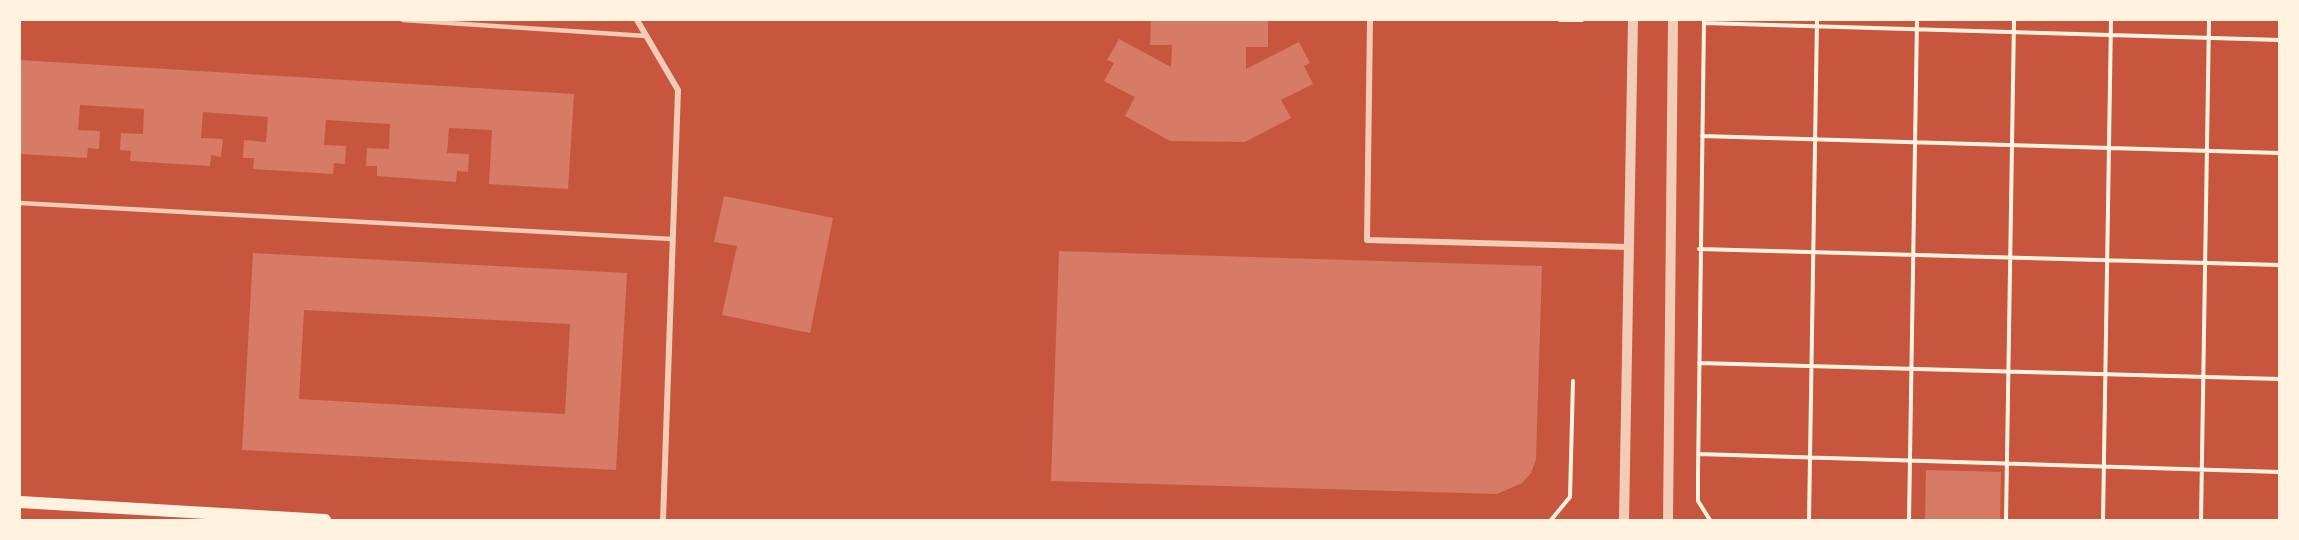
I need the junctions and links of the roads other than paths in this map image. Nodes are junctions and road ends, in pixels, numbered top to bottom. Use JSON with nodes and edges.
{"nodes":[{"id":1,"x":403,"y":20,"type":"edge"},
{"id":2,"x":637,"y":20,"type":"edge"},
{"id":3,"x":1370,"y":20,"type":"edge"},
{"id":4,"x":1633,"y":20,"type":"edge"},
{"id":5,"x":1673,"y":20,"type":"edge"},
{"id":6,"x":646,"y":36,"type":"junction"},
{"id":7,"x":20,"y":203,"type":"edge"},
{"id":8,"x":672,"y":239,"type":"junction"},
{"id":9,"x":1628,"y":247,"type":"junction"},
{"id":10,"x":20,"y":502,"type":"edge"},
{"id":11,"x":325,"y":520,"type":"edge"},
{"id":12,"x":663,"y":520,"type":"edge"},
{"id":13,"x":1624,"y":520,"type":"edge"},
{"id":14,"x":1668,"y":520,"type":"edge"}],
"edges":[{"from":1,"to":6,"type":"lane"},
{"from":2,"to":6,"type":"street"},
{"from":3,"to":9,"type":"street"},
{"from":4,"to":9,"type":"street"},
{"from":5,"to":14,"type":"street"},
{"from":6,"to":8,"type":"street"},
{"from":7,"to":8,"type":"lane"},
{"from":8,"to":12,"type":"street"},
{"from":9,"to":13,"type":"street"},
{"from":10,"to":11,"type":"main road"}]}
